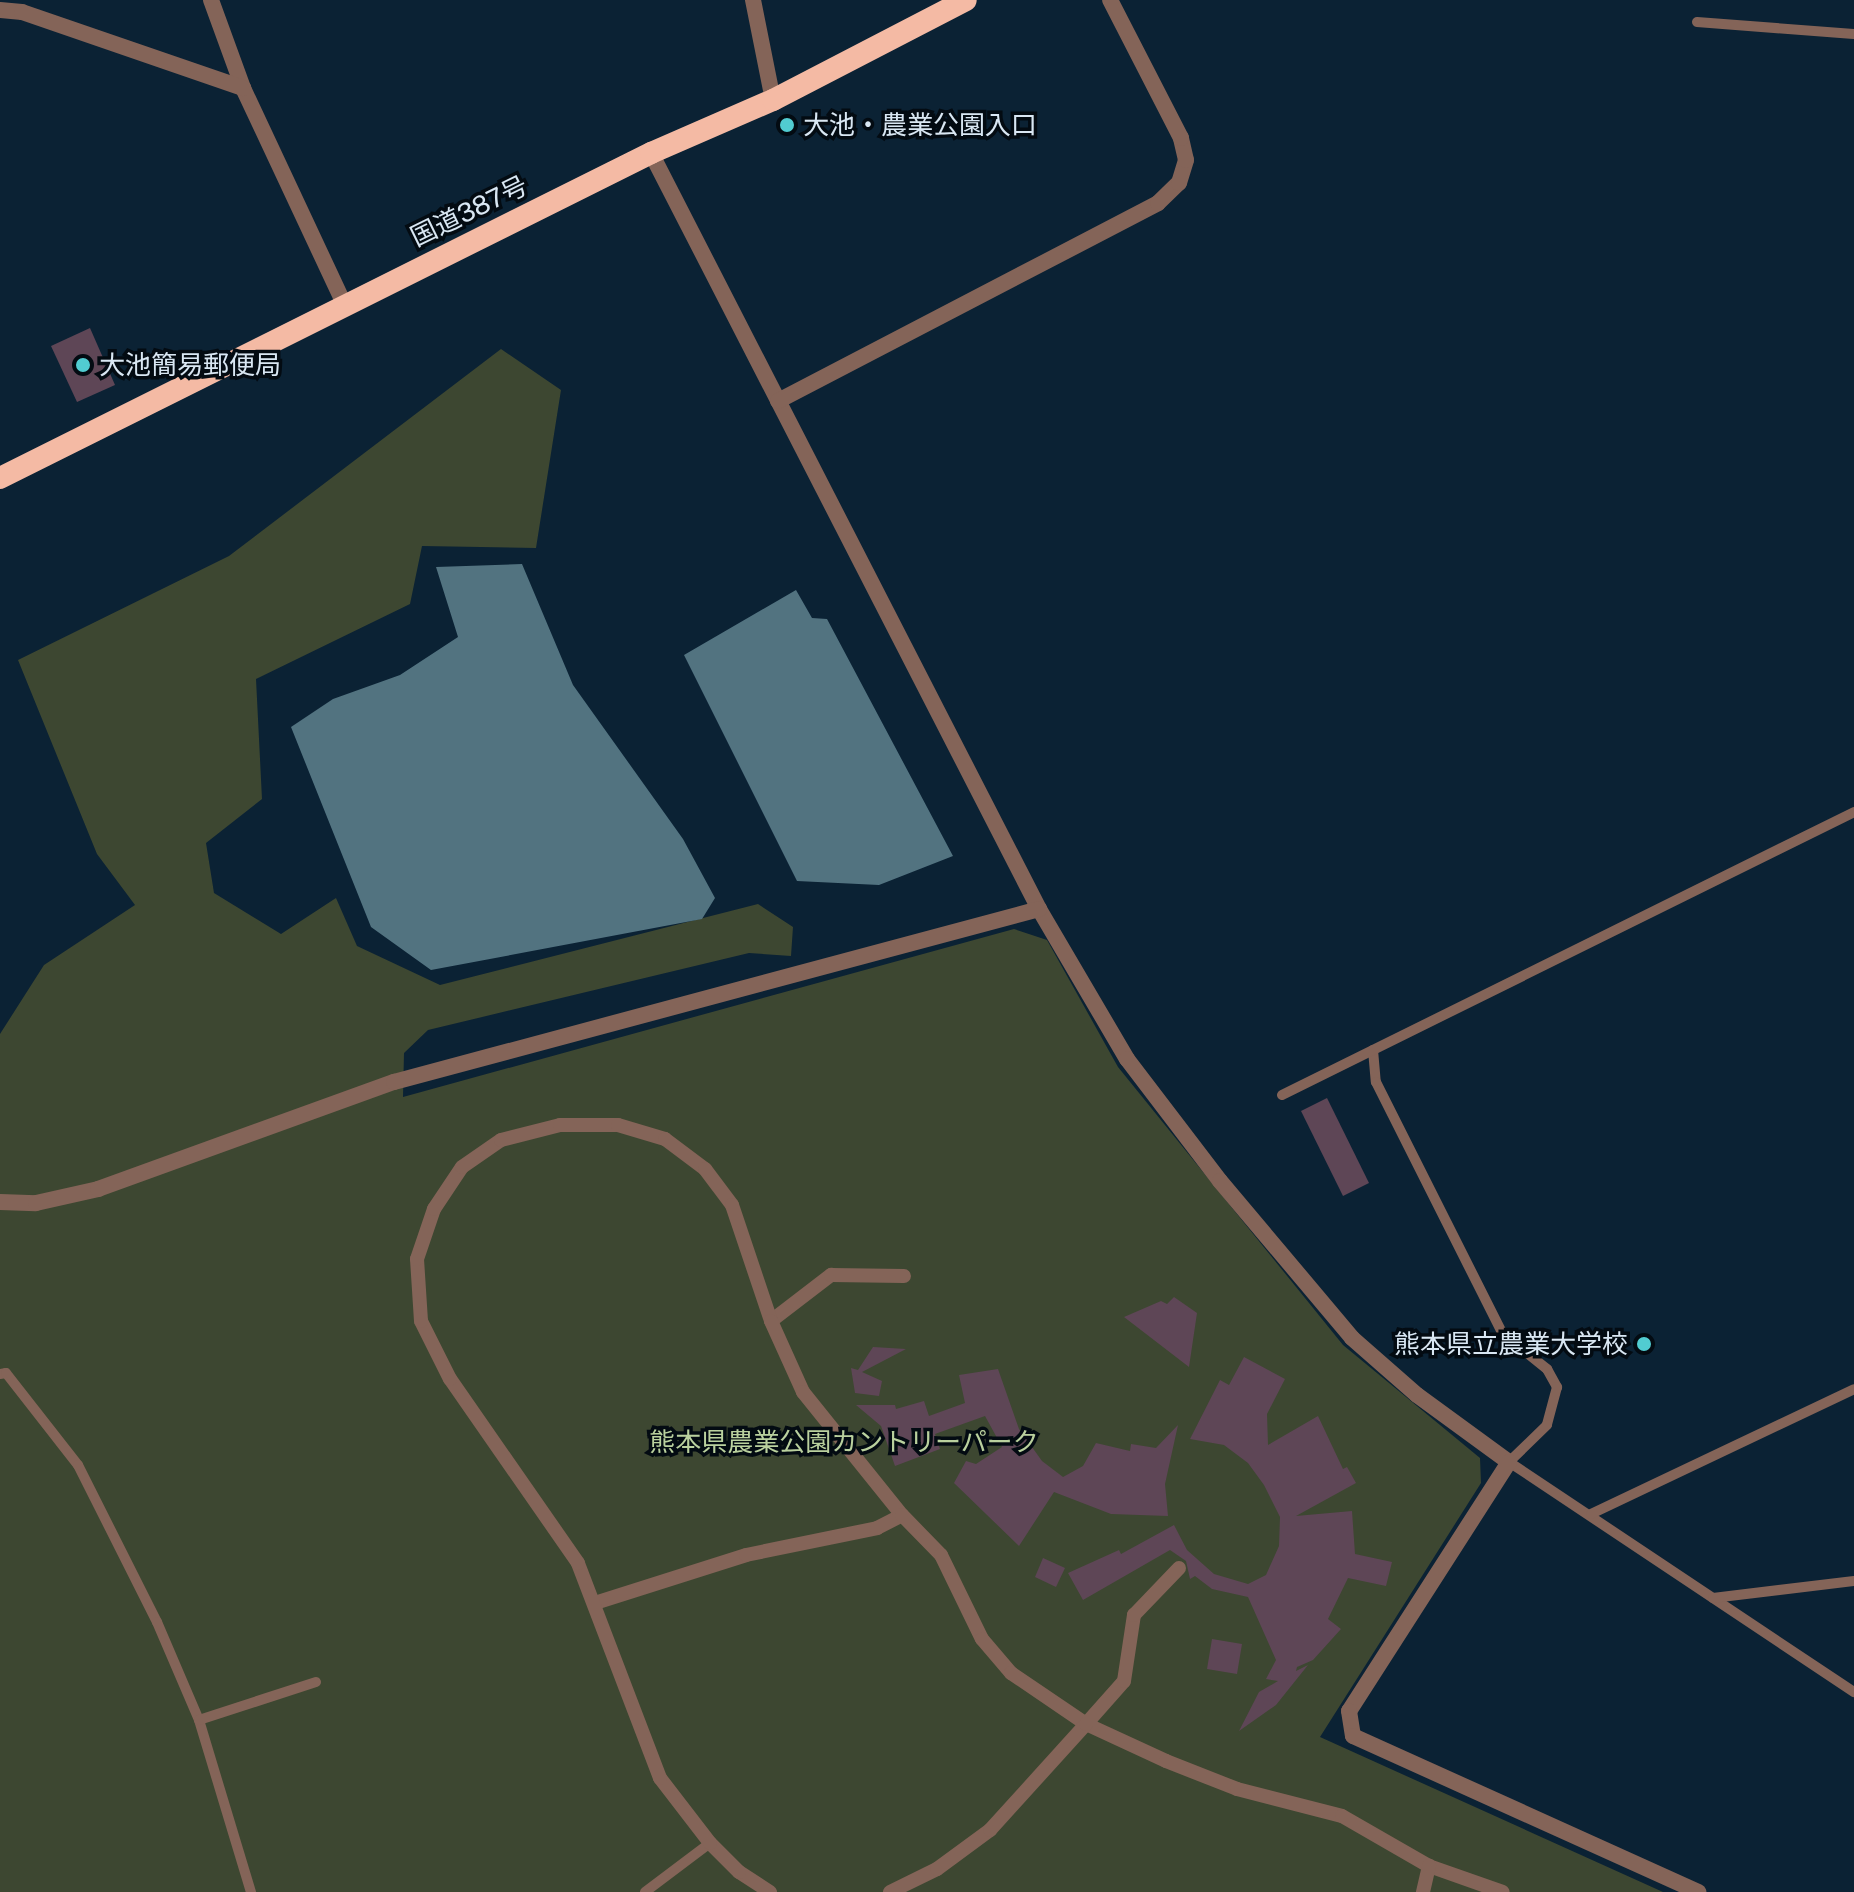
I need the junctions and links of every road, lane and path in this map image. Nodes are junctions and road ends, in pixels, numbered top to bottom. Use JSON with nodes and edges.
{"nodes":[{"id":1,"x":211,"y":0,"type":"edge"},
{"id":2,"x":753,"y":0,"type":"edge"},
{"id":3,"x":966,"y":0,"type":"edge"},
{"id":4,"x":1110,"y":0,"type":"edge"},
{"id":5,"x":0,"y":10,"type":"edge"},
{"id":6,"x":1697,"y":22,"type":"dead end"},
{"id":7,"x":1854,"y":34,"type":"edge"},
{"id":8,"x":243,"y":88,"type":"junction"},
{"id":9,"x":773,"y":100,"type":"junction"},
{"id":10,"x":651,"y":153,"type":"junction"},
{"id":11,"x":344,"y":304,"type":"junction"},
{"id":12,"x":778,"y":401,"type":"junction"},
{"id":13,"x":0,"y":478,"type":"edge"},
{"id":14,"x":1854,"y":812,"type":"edge"},
{"id":15,"x":1039,"y":909,"type":"junction"},
{"id":16,"x":1373,"y":1050,"type":"junction"},
{"id":17,"x":1282,"y":1095,"type":"dead end"},
{"id":18,"x":0,"y":1202,"type":"edge"},
{"id":19,"x":904,"y":1276,"type":"dead end"},
{"id":20,"x":771,"y":1321,"type":"junction"},
{"id":21,"x":0,"y":1374,"type":"edge"},
{"id":22,"x":1854,"y":1389,"type":"edge"},
{"id":23,"x":1509,"y":1462,"type":"junction"},
{"id":24,"x":1591,"y":1514,"type":"junction"},
{"id":25,"x":902,"y":1515,"type":"junction"},
{"id":26,"x":1179,"y":1568,"type":"dead end"},
{"id":27,"x":1854,"y":1581,"type":"edge"},
{"id":28,"x":1713,"y":1598,"type":"junction"},
{"id":29,"x":595,"y":1603,"type":"junction"},
{"id":30,"x":316,"y":1682,"type":"dead end"},
{"id":31,"x":1854,"y":1692,"type":"edge"},
{"id":32,"x":199,"y":1720,"type":"junction"},
{"id":33,"x":1086,"y":1724,"type":"junction"},
{"id":34,"x":710,"y":1843,"type":"junction"},
{"id":35,"x":1429,"y":1866,"type":"junction"},
{"id":36,"x":251,"y":1892,"type":"edge"},
{"id":37,"x":645,"y":1892,"type":"edge"},
{"id":38,"x":770,"y":1892,"type":"edge"},
{"id":39,"x":890,"y":1892,"type":"edge"},
{"id":40,"x":1423,"y":1892,"type":"edge"},
{"id":41,"x":1503,"y":1892,"type":"edge"},
{"id":42,"x":1698,"y":1892,"type":"edge"}],
"edges":[{"from":1,"to":8,"type":"street"},
{"from":2,"to":9,"type":"street"},
{"from":3,"to":9,"type":"highway","name":"国道387号"},
{"from":4,"to":12,"type":"street"},
{"from":5,"to":8,"type":"street"},
{"from":6,"to":7,"type":"lane"},
{"from":8,"to":11,"type":"street"},
{"from":9,"to":10,"type":"highway","name":"国道387号"},
{"from":10,"to":11,"type":"highway","name":"国道387号"},
{"from":10,"to":12,"type":"street"},
{"from":11,"to":13,"type":"highway","name":"国道387号"},
{"from":12,"to":15,"type":"street"},
{"from":14,"to":16,"type":"lane"},
{"from":15,"to":18,"type":"street"},
{"from":15,"to":23,"type":"street"},
{"from":16,"to":17,"type":"lane"},
{"from":16,"to":23,"type":"lane"},
{"from":19,"to":20,"type":"street"},
{"from":20,"to":25,"type":"street"},
{"from":20,"to":29,"type":"street"},
{"from":21,"to":32,"type":"lane"},
{"from":22,"to":24,"type":"lane"},
{"from":23,"to":24,"type":"lane"},
{"from":23,"to":42,"type":"street"},
{"from":24,"to":28,"type":"lane"},
{"from":25,"to":29,"type":"street"},
{"from":25,"to":33,"type":"street"},
{"from":26,"to":33,"type":"street"},
{"from":27,"to":28,"type":"lane"},
{"from":28,"to":31,"type":"lane"},
{"from":29,"to":34,"type":"street"},
{"from":30,"to":32,"type":"lane"},
{"from":32,"to":36,"type":"lane"},
{"from":33,"to":35,"type":"street"},
{"from":33,"to":39,"type":"street"},
{"from":34,"to":37,"type":"lane"},
{"from":34,"to":38,"type":"street"},
{"from":35,"to":40,"type":"street"},
{"from":35,"to":41,"type":"street"}]}
